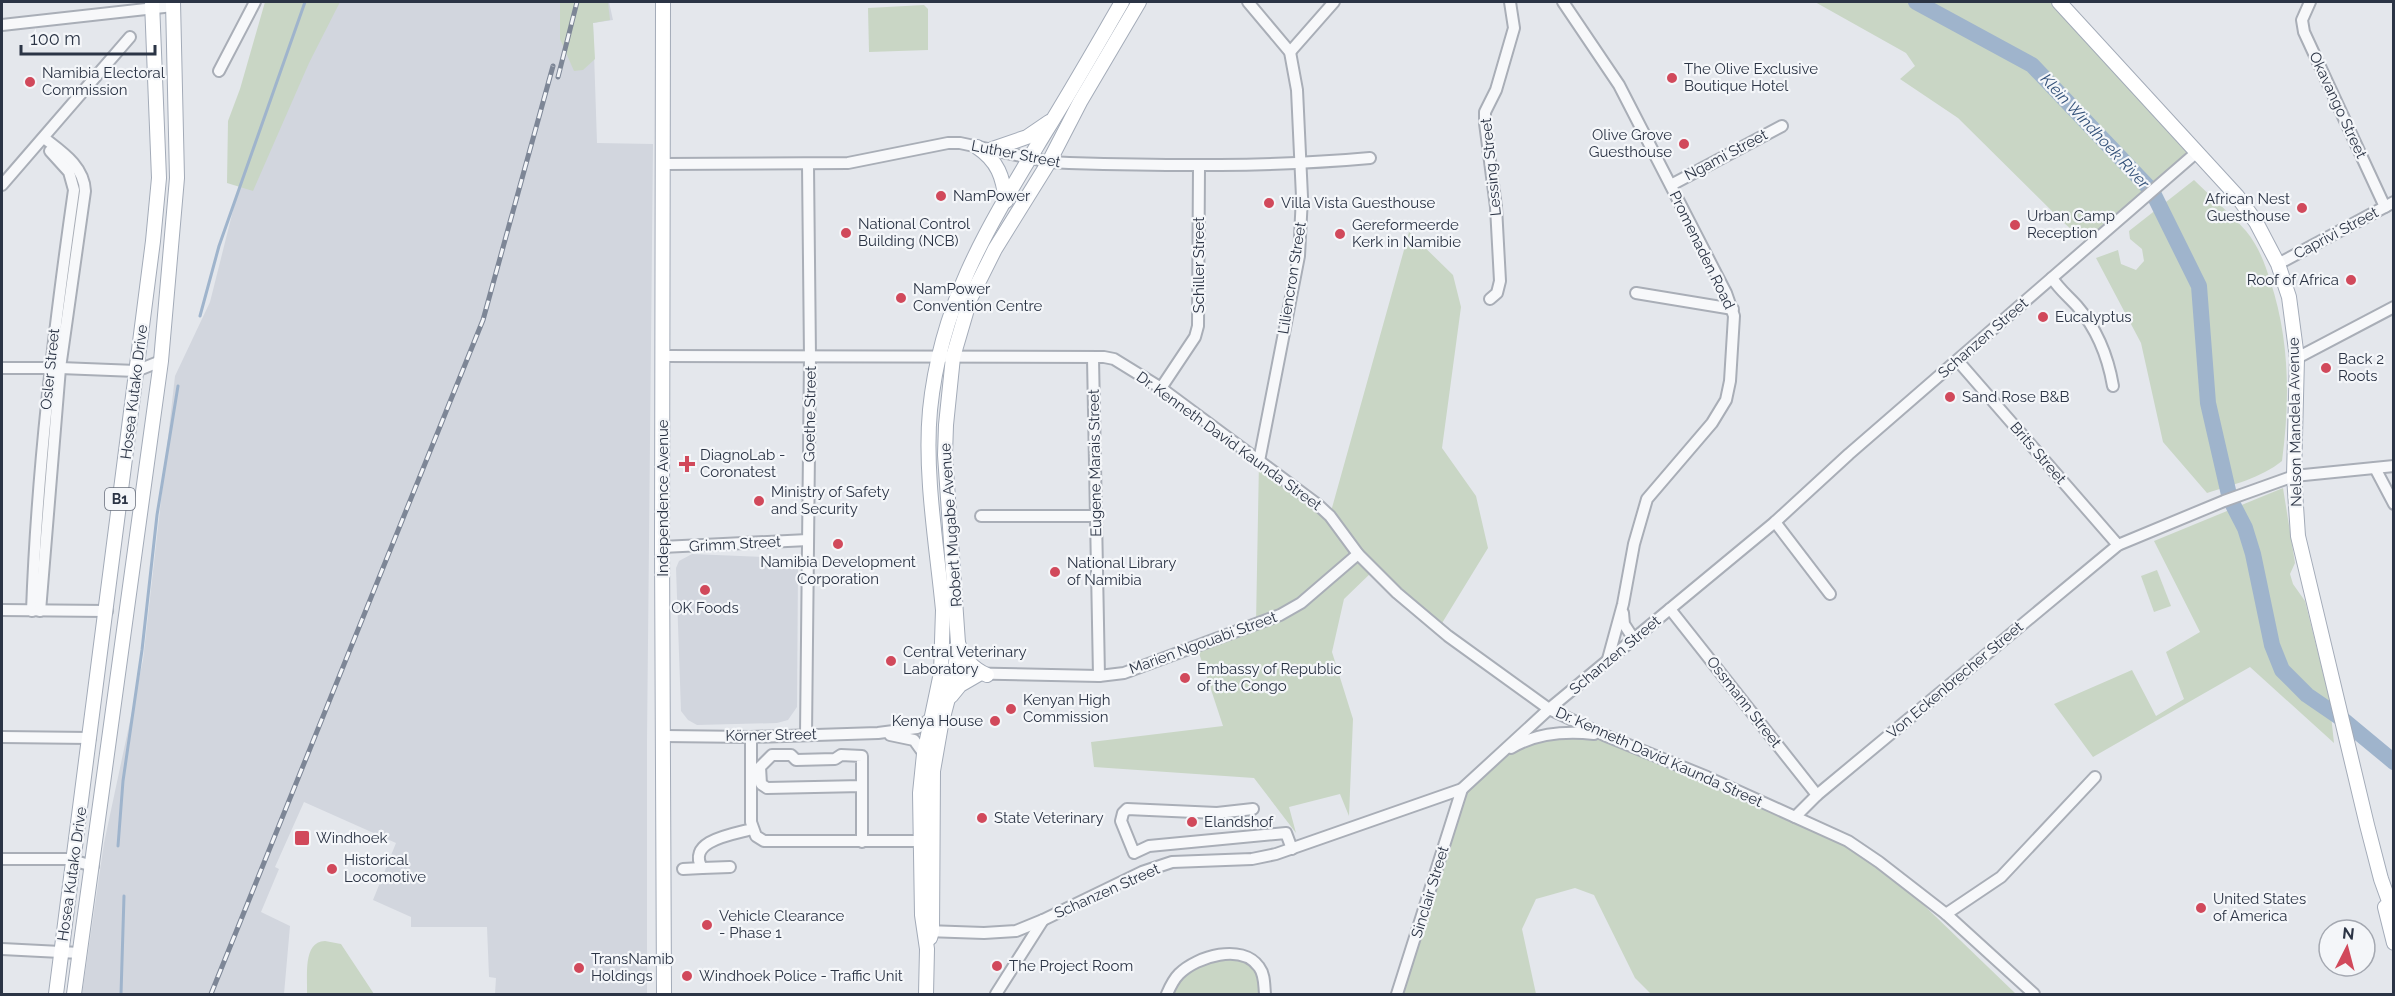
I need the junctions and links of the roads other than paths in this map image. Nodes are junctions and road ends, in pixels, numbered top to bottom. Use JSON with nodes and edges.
{"nodes":[{"id":1,"x":255,"y":2,"type":"edge"},
{"id":2,"x":663,"y":2,"type":"edge"},
{"id":3,"x":1122,"y":2,"type":"edge"},
{"id":4,"x":1139,"y":2,"type":"edge"},
{"id":5,"x":1150,"y":2,"type":"edge"},
{"id":6,"x":1248,"y":2,"type":"edge"},
{"id":7,"x":1334,"y":2,"type":"edge"},
{"id":8,"x":1510,"y":2,"type":"edge"},
{"id":9,"x":1563,"y":2,"type":"edge"},
{"id":10,"x":2059,"y":2,"type":"edge"},
{"id":11,"x":2310,"y":2,"type":"edge"},
{"id":12,"x":173,"y":4,"type":"edge"},
{"id":13,"x":152,"y":5,"type":"edge"},
{"id":14,"x":2,"y":25,"type":"edge"},
{"id":15,"x":130,"y":38,"type":"dead end"},
{"id":16,"x":1290,"y":52,"type":"junction"},
{"id":17,"x":219,"y":71,"type":"dead end"},
{"id":18,"x":1080,"y":102,"type":"junction"},
{"id":19,"x":1053,"y":119,"type":"junction"},
{"id":20,"x":1782,"y":126,"type":"dead end"},
{"id":21,"x":42,"y":140,"type":"junction"},
{"id":22,"x":977,"y":147,"type":"junction"},
{"id":23,"x":992,"y":149,"type":"junction"},
{"id":24,"x":2197,"y":152,"type":"junction"},
{"id":25,"x":1370,"y":158,"type":"dead end"},
{"id":26,"x":1029,"y":159,"type":"junction"},
{"id":27,"x":1048,"y":162,"type":"junction"},
{"id":28,"x":1301,"y":164,"type":"junction"},
{"id":29,"x":664,"y":165,"type":"junction"},
{"id":30,"x":808,"y":165,"type":"junction"},
{"id":31,"x":1199,"y":166,"type":"junction"},
{"id":32,"x":2,"y":185,"type":"edge"},
{"id":33,"x":1671,"y":185,"type":"junction"},
{"id":34,"x":1006,"y":201,"type":"junction"},
{"id":35,"x":2389,"y":204,"type":"edge"},
{"id":36,"x":2278,"y":264,"type":"junction"},
{"id":37,"x":2052,"y":278,"type":"junction"},
{"id":38,"x":1636,"y":294,"type":"dead end"},
{"id":39,"x":1490,"y":299,"type":"dead end"},
{"id":40,"x":2394,"y":307,"type":"edge"},
{"id":41,"x":1733,"y":309,"type":"junction"},
{"id":42,"x":663,"y":356,"type":"junction"},
{"id":43,"x":810,"y":357,"type":"junction"},
{"id":44,"x":938,"y":357,"type":"junction"},
{"id":45,"x":953,"y":357,"type":"junction"},
{"id":46,"x":1093,"y":358,"type":"junction"},
{"id":47,"x":2297,"y":358,"type":"junction"},
{"id":48,"x":161,"y":361,"type":"junction"},
{"id":49,"x":1958,"y":361,"type":"junction"},
{"id":50,"x":2,"y":368,"type":"edge"},
{"id":51,"x":55,"y":368,"type":"junction"},
{"id":52,"x":136,"y":371,"type":"junction"},
{"id":53,"x":2113,"y":386,"type":"dead end"},
{"id":54,"x":1161,"y":388,"type":"junction"},
{"id":55,"x":1259,"y":461,"type":"junction"},
{"id":56,"x":2394,"y":466,"type":"edge"},
{"id":57,"x":2375,"y":468,"type":"junction"},
{"id":58,"x":2294,"y":476,"type":"junction"},
{"id":59,"x":2394,"y":504,"type":"edge"},
{"id":60,"x":981,"y":516,"type":"dead end"},
{"id":61,"x":1096,"y":516,"type":"junction"},
{"id":62,"x":1775,"y":522,"type":"junction"},
{"id":63,"x":808,"y":540,"type":"junction"},
{"id":64,"x":2118,"y":545,"type":"junction"},
{"id":65,"x":662,"y":547,"type":"junction"},
{"id":66,"x":1358,"y":554,"type":"junction"},
{"id":67,"x":1830,"y":594,"type":"dead end"},
{"id":68,"x":1623,"y":604,"type":"junction"},
{"id":69,"x":1670,"y":609,"type":"junction"},
{"id":70,"x":2,"y":610,"type":"edge"},
{"id":71,"x":36,"y":611,"type":"junction"},
{"id":72,"x":107,"y":611,"type":"junction"},
{"id":73,"x":1633,"y":638,"type":"junction"},
{"id":74,"x":958,"y":643,"type":"junction"},
{"id":75,"x":1608,"y":659,"type":"junction"},
{"id":76,"x":955,"y":672,"type":"junction"},
{"id":77,"x":983,"y":674,"type":"junction"},
{"id":78,"x":1099,"y":676,"type":"junction"},
{"id":79,"x":938,"y":688,"type":"junction"},
{"id":80,"x":949,"y":702,"type":"junction"},
{"id":81,"x":1549,"y":709,"type":"junction"},
{"id":82,"x":932,"y":718,"type":"junction"},
{"id":83,"x":878,"y":733,"type":"junction"},
{"id":84,"x":806,"y":735,"type":"junction"},
{"id":85,"x":1604,"y":735,"type":"junction"},
{"id":86,"x":663,"y":736,"type":"junction"},
{"id":87,"x":2,"y":737,"type":"edge"},
{"id":88,"x":751,"y":737,"type":"junction"},
{"id":89,"x":90,"y":738,"type":"junction"},
{"id":90,"x":924,"y":754,"type":"junction"},
{"id":91,"x":1494,"y":758,"type":"junction"},
{"id":92,"x":2095,"y":777,"type":"dead end"},
{"id":93,"x":862,"y":786,"type":"junction"},
{"id":94,"x":1462,"y":789,"type":"junction"},
{"id":95,"x":1817,"y":795,"type":"junction"},
{"id":96,"x":1253,"y":809,"type":"dead end"},
{"id":97,"x":1795,"y":817,"type":"junction"},
{"id":98,"x":754,"y":833,"type":"junction"},
{"id":99,"x":862,"y":842,"type":"junction"},
{"id":100,"x":926,"y":842,"type":"junction"},
{"id":101,"x":1292,"y":849,"type":"junction"},
{"id":102,"x":1134,"y":853,"type":"junction"},
{"id":103,"x":4,"y":859,"type":"edge"},
{"id":104,"x":74,"y":861,"type":"junction"},
{"id":105,"x":93,"y":866,"type":"junction"},
{"id":106,"x":730,"y":867,"type":"dead end"},
{"id":107,"x":702,"y":868,"type":"junction"},
{"id":108,"x":683,"y":869,"type":"dead end"},
{"id":109,"x":1142,"y":872,"type":"junction"},
{"id":110,"x":2381,"y":879,"type":"junction"},
{"id":111,"x":1946,"y":914,"type":"junction"},
{"id":112,"x":2394,"y":915,"type":"edge"},
{"id":113,"x":1043,"y":920,"type":"junction"},
{"id":114,"x":927,"y":931,"type":"junction"},
{"id":115,"x":2394,"y":943,"type":"edge"},
{"id":116,"x":2,"y":949,"type":"edge"},
{"id":117,"x":61,"y":951,"type":"junction"},
{"id":118,"x":80,"y":952,"type":"junction"},
{"id":119,"x":56,"y":994,"type":"edge"},
{"id":120,"x":75,"y":994,"type":"edge"},
{"id":121,"x":664,"y":994,"type":"edge"},
{"id":122,"x":926,"y":994,"type":"edge"},
{"id":123,"x":996,"y":994,"type":"edge"},
{"id":124,"x":1167,"y":994,"type":"edge"},
{"id":125,"x":1265,"y":994,"type":"edge"},
{"id":126,"x":1397,"y":994,"type":"edge"},
{"id":127,"x":2034,"y":994,"type":"edge"}],
"edges":[{"from":1,"to":17,"type":"street"},
{"from":2,"to":29,"type":"main road","name":"Independence Avenue"},
{"from":3,"to":19,"type":"main road","name":"Robert Mugabe Avenue"},
{"from":4,"to":18,"type":"main road","name":"Robert Mugabe Avenue"},
{"from":5,"to":18,"type":"main road"},
{"from":6,"to":16,"type":"street","name":"Liliencron Street"},
{"from":7,"to":16,"type":"street"},
{"from":8,"to":39,"type":"street","name":"Lessing Street"},
{"from":9,"to":33,"type":"street","name":"Promenaden Road"},
{"from":10,"to":24,"type":"main road","name":"Nelson Mandela Avenue"},
{"from":11,"to":35,"type":"street","name":"Okavango Street"},
{"from":12,"to":13,"type":"street"},
{"from":12,"to":48,"type":"main road","name":"Hosea Kutako Drive","number":"B1"},
{"from":13,"to":14,"type":"street"},
{"from":13,"to":52,"type":"main road","name":"Hosea Kutako Drive","number":"B1"},
{"from":15,"to":21,"type":"street"},
{"from":16,"to":28,"type":"street","name":"Liliencron Street"},
{"from":18,"to":27,"type":"main road","name":"Robert Mugabe Avenue"},
{"from":19,"to":23,"type":"main road"},
{"from":19,"to":26,"type":"main road","name":"Robert Mugabe Avenue"},
{"from":20,"to":33,"type":"street","name":"Ngami Street"},
{"from":21,"to":32,"type":"street"},
{"from":21,"to":51,"type":"street","name":"Osler Street"},
{"from":22,"to":23,"type":"street","name":"Luther Street"},
{"from":22,"to":30,"type":"street","name":"Luther Street"},
{"from":22,"to":34,"type":"main road"},
{"from":23,"to":26,"type":"street","name":"Luther Street"},
{"from":24,"to":36,"type":"main road","name":"Nelson Mandela Avenue"},
{"from":24,"to":37,"type":"street","name":"Schanzen Street"},
{"from":25,"to":28,"type":"street","name":"Luther Street"},
{"from":26,"to":27,"type":"street","name":"Luther Street"},
{"from":26,"to":34,"type":"main road","name":"Robert Mugabe Avenue"},
{"from":27,"to":31,"type":"street","name":"Luther Street"},
{"from":27,"to":45,"type":"main road","name":"Robert Mugabe Avenue"},
{"from":28,"to":31,"type":"street","name":"Luther Street"},
{"from":28,"to":55,"type":"street","name":"Liliencron Street"},
{"from":29,"to":30,"type":"street","name":"Luther Street"},
{"from":29,"to":42,"type":"main road","name":"Independence Avenue"},
{"from":30,"to":43,"type":"street","name":"Goethe Street"},
{"from":31,"to":54,"type":"street","name":"Schiller Street"},
{"from":33,"to":41,"type":"street","name":"Promenaden Road"},
{"from":34,"to":44,"type":"main road","name":"Robert Mugabe Avenue"},
{"from":35,"to":36,"type":"street","name":"Caprivi Street"},
{"from":36,"to":47,"type":"main road","name":"Nelson Mandela Avenue"},
{"from":37,"to":49,"type":"street","name":"Schanzen Street"},
{"from":37,"to":53,"type":"street"},
{"from":38,"to":41,"type":"street"},
{"from":40,"to":47,"type":"street"},
{"from":41,"to":68,"type":"street","name":"Promenaden Road"},
{"from":42,"to":43,"type":"street","name":"Dr. Kenneth David Kaunda Street"},
{"from":42,"to":65,"type":"main road","name":"Independence Avenue"},
{"from":43,"to":44,"type":"street","name":"Dr. Kenneth David Kaunda Street"},
{"from":43,"to":63,"type":"street","name":"Goethe Street"},
{"from":44,"to":45,"type":"street","name":"Dr. Kenneth David Kaunda Street"},
{"from":44,"to":79,"type":"main road","name":"Robert Mugabe Avenue"},
{"from":45,"to":46,"type":"street","name":"Dr. Kenneth David Kaunda Street"},
{"from":45,"to":74,"type":"main road","name":"Robert Mugabe Avenue"},
{"from":46,"to":54,"type":"street","name":"Dr. Kenneth David Kaunda Street"},
{"from":46,"to":61,"type":"street","name":"Eugene Marais Street"},
{"from":47,"to":58,"type":"main road","name":"Nelson Mandela Avenue"},
{"from":48,"to":52,"type":"street"},
{"from":48,"to":105,"type":"main road","name":"Hosea Kutako Drive","number":"B1"},
{"from":49,"to":62,"type":"street","name":"Schanzen Street"},
{"from":49,"to":64,"type":"street","name":"Brits Street"},
{"from":50,"to":51,"type":"street"},
{"from":51,"to":52,"type":"street"},
{"from":51,"to":71,"type":"street","name":"Osler Street"},
{"from":52,"to":72,"type":"main road","name":"Hosea Kutako Drive","number":"B1"},
{"from":54,"to":55,"type":"street","name":"Dr. Kenneth David Kaunda Street"},
{"from":55,"to":66,"type":"street","name":"Dr. Kenneth David Kaunda Street"},
{"from":56,"to":57,"type":"street"},
{"from":57,"to":58,"type":"street"},
{"from":57,"to":59,"type":"street"},
{"from":58,"to":64,"type":"street","name":"Von Eckenbrecher Street"},
{"from":58,"to":110,"type":"main road","name":"Nelson Mandela Avenue"},
{"from":60,"to":61,"type":"street"},
{"from":61,"to":78,"type":"street","name":"Eugene Marais Street"},
{"from":62,"to":67,"type":"street"},
{"from":62,"to":69,"type":"street","name":"Schanzen Street"},
{"from":63,"to":65,"type":"street","name":"Grimm Street"},
{"from":63,"to":84,"type":"street","name":"Goethe Street"},
{"from":64,"to":95,"type":"street","name":"Von Eckenbrecher Street"},
{"from":65,"to":86,"type":"main road","name":"Independence Avenue"},
{"from":66,"to":78,"type":"street","name":"Marien Ngouabi Street"},
{"from":66,"to":81,"type":"street","name":"Dr. Kenneth David Kaunda Street"},
{"from":68,"to":73,"type":"street","name":"Promenaden Road"},
{"from":68,"to":75,"type":"street","name":"Promenaden Road"},
{"from":69,"to":73,"type":"street","name":"Schanzen Street"},
{"from":69,"to":95,"type":"street","name":"Ossmann Street"},
{"from":70,"to":71,"type":"street"},
{"from":71,"to":72,"type":"street"},
{"from":72,"to":89,"type":"main road","name":"Hosea Kutako Drive","number":"B1"},
{"from":73,"to":75,"type":"street","name":"Schanzen Street"},
{"from":74,"to":76,"type":"main road","name":"Robert Mugabe Avenue"},
{"from":74,"to":77,"type":"main road"},
{"from":75,"to":81,"type":"street","name":"Schanzen Street"},
{"from":76,"to":77,"type":"street","name":"Marien Ngouabi Street"},
{"from":76,"to":79,"type":"street"},
{"from":76,"to":80,"type":"main road","name":"Robert Mugabe Avenue"},
{"from":77,"to":78,"type":"street","name":"Marien Ngouabi Street"},
{"from":77,"to":80,"type":"main road"},
{"from":79,"to":82,"type":"main road","name":"Robert Mugabe Avenue"},
{"from":80,"to":100,"type":"main road","name":"Robert Mugabe Avenue"},
{"from":81,"to":85,"type":"street","name":"Dr. Kenneth David Kaunda Street"},
{"from":81,"to":91,"type":"street","name":"Schanzen Street"},
{"from":82,"to":83,"type":"street","name":"Körner Street"},
{"from":82,"to":90,"type":"main road","name":"Robert Mugabe Avenue"},
{"from":83,"to":84,"type":"street","name":"Körner Street"},
{"from":83,"to":90,"type":"street","name":"Körner Street"},
{"from":84,"to":88,"type":"street","name":"Körner Street"},
{"from":85,"to":91,"type":"street"},
{"from":85,"to":97,"type":"street","name":"Dr. Kenneth David Kaunda Street"},
{"from":86,"to":88,"type":"street","name":"Körner Street"},
{"from":86,"to":121,"type":"main road","name":"Independence Avenue"},
{"from":87,"to":89,"type":"street"},
{"from":88,"to":98,"type":"street"},
{"from":89,"to":104,"type":"main road","name":"Hosea Kutako Drive","number":"B1"},
{"from":90,"to":100,"type":"main road","name":"Robert Mugabe Avenue"},
{"from":91,"to":94,"type":"street","name":"Schanzen Street"},
{"from":92,"to":111,"type":"street"},
{"from":93,"to":93,"type":"street"},
{"from":93,"to":99,"type":"street"},
{"from":94,"to":101,"type":"street","name":"Schanzen Street"},
{"from":94,"to":126,"type":"street","name":"Sinclair Street"},
{"from":95,"to":97,"type":"street","name":"Von Eckenbrecher Street"},
{"from":96,"to":102,"type":"street"},
{"from":97,"to":111,"type":"street","name":"Dr. Kenneth David Kaunda Street"},
{"from":98,"to":99,"type":"street"},
{"from":98,"to":107,"type":"street"},
{"from":99,"to":100,"type":"street"},
{"from":100,"to":114,"type":"main road","name":"Robert Mugabe Avenue"},
{"from":101,"to":102,"type":"street"},
{"from":101,"to":109,"type":"street","name":"Schanzen Street"},
{"from":102,"to":109,"type":"street"},
{"from":103,"to":104,"type":"street"},
{"from":104,"to":105,"type":"street"},
{"from":104,"to":117,"type":"main road","name":"Hosea Kutako Drive","number":"B1"},
{"from":105,"to":118,"type":"main road","name":"Hosea Kutako Drive","number":"B1"},
{"from":106,"to":107,"type":"street"},
{"from":107,"to":108,"type":"street"},
{"from":109,"to":113,"type":"street","name":"Schanzen Street"},
{"from":110,"to":112,"type":"main road","name":"Nelson Mandela Avenue"},
{"from":110,"to":115,"type":"main road","name":"Nelson Mandela Avenue"},
{"from":111,"to":127,"type":"street","name":"Dr. Kenneth David Kaunda Street"},
{"from":113,"to":114,"type":"street","name":"Schanzen Street"},
{"from":113,"to":123,"type":"street"},
{"from":114,"to":122,"type":"main road","name":"Robert Mugabe Avenue"},
{"from":116,"to":117,"type":"street"},
{"from":117,"to":118,"type":"street"},
{"from":117,"to":119,"type":"main road","name":"Hosea Kutako Drive","number":"B1"},
{"from":118,"to":120,"type":"main road","name":"Hosea Kutako Drive","number":"B1"},
{"from":124,"to":125,"type":"street"}]}
